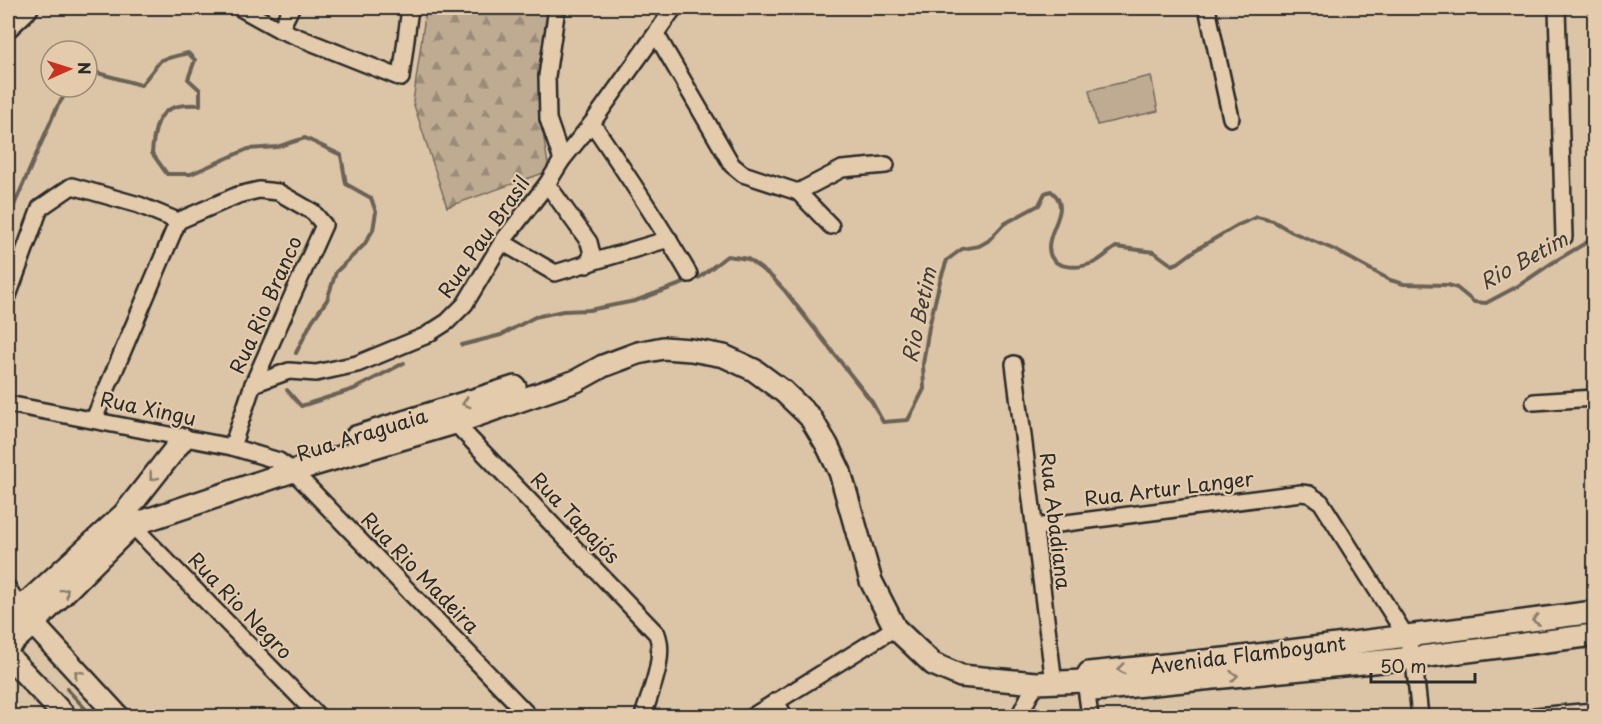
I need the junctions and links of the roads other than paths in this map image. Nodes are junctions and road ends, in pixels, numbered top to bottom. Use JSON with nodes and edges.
{"nodes":[{"id":1,"x":27,"y":8,"type":"edge"},
{"id":2,"x":240,"y":8,"type":"edge"},
{"id":3,"x":291,"y":8,"type":"edge"},
{"id":4,"x":410,"y":8,"type":"edge"},
{"id":5,"x":557,"y":8,"type":"edge"},
{"id":6,"x":674,"y":8,"type":"edge"},
{"id":7,"x":1207,"y":8,"type":"edge"},
{"id":8,"x":1557,"y":8,"type":"edge"},
{"id":9,"x":8,"y":26,"type":"edge"},
{"id":10,"x":280,"y":30,"type":"junction"},
{"id":11,"x":656,"y":34,"type":"junction"},
{"id":12,"x":1231,"y":118,"type":"dead end"},
{"id":13,"x":592,"y":123,"type":"junction"},
{"id":14,"x":562,"y":160,"type":"junction"},
{"id":15,"x":886,"y":165,"type":"dead end"},
{"id":16,"x":547,"y":184,"type":"junction"},
{"id":17,"x":798,"y":192,"type":"junction"},
{"id":18,"x":178,"y":221,"type":"junction"},
{"id":19,"x":831,"y":226,"type":"dead end"},
{"id":20,"x":1564,"y":237,"type":"dead end"},
{"id":21,"x":669,"y":239,"type":"junction"},
{"id":22,"x":502,"y":242,"type":"junction"},
{"id":23,"x":587,"y":265,"type":"junction"},
{"id":24,"x":689,"y":274,"type":"dead end"},
{"id":25,"x":8,"y":296,"type":"edge"},
{"id":26,"x":1014,"y":364,"type":"dead end"},
{"id":27,"x":603,"y":366,"type":"junction"},
{"id":28,"x":754,"y":370,"type":"joint"},
{"id":29,"x":253,"y":384,"type":"junction"},
{"id":30,"x":1594,"y":398,"type":"edge"},
{"id":31,"x":1534,"y":402,"type":"dead end"},
{"id":32,"x":8,"y":404,"type":"edge"},
{"id":33,"x":94,"y":419,"type":"junction"},
{"id":34,"x":455,"y":423,"type":"junction"},
{"id":35,"x":183,"y":439,"type":"junction"},
{"id":36,"x":232,"y":447,"type":"junction"},
{"id":37,"x":286,"y":466,"type":"junction"},
{"id":38,"x":128,"y":520,"type":"junction"},
{"id":39,"x":1035,"y":527,"type":"junction"},
{"id":40,"x":8,"y":588,"type":"edge"},
{"id":41,"x":1594,"y":612,"type":"edge"},
{"id":42,"x":20,"y":618,"type":"edge"},
{"id":43,"x":895,"y":628,"type":"junction"},
{"id":44,"x":1594,"y":635,"type":"edge"},
{"id":45,"x":1406,"y":636,"type":"junction"},
{"id":46,"x":8,"y":646,"type":"edge"},
{"id":47,"x":8,"y":656,"type":"edge"},
{"id":48,"x":1413,"y":658,"type":"junction"},
{"id":49,"x":1085,"y":681,"type":"junction"},
{"id":50,"x":1045,"y":683,"type":"junction"},
{"id":51,"x":776,"y":701,"type":"junction"},
{"id":52,"x":1594,"y":711,"type":"edge"},
{"id":53,"x":65,"y":717,"type":"edge"},
{"id":54,"x":118,"y":717,"type":"edge"},
{"id":55,"x":318,"y":717,"type":"edge"},
{"id":56,"x":529,"y":717,"type":"edge"},
{"id":57,"x":643,"y":717,"type":"edge"},
{"id":58,"x":753,"y":717,"type":"edge"},
{"id":59,"x":784,"y":717,"type":"edge"},
{"id":60,"x":1019,"y":717,"type":"edge"},
{"id":61,"x":1090,"y":717,"type":"edge"},
{"id":62,"x":1420,"y":717,"type":"edge"},
{"id":63,"x":1535,"y":717,"type":"edge"}],
"edges":[{"from":1,"to":9,"type":"street"},
{"from":2,"to":10,"type":"street"},
{"from":3,"to":10,"type":"street"},
{"from":4,"to":10,"type":"street"},
{"from":5,"to":14,"type":"street"},
{"from":6,"to":11,"type":"street","name":"Rua Pau Brasil"},
{"from":7,"to":12,"type":"street"},
{"from":8,"to":20,"type":"street"},
{"from":11,"to":13,"type":"street","name":"Rua Pau Brasil"},
{"from":11,"to":17,"type":"street"},
{"from":13,"to":14,"type":"street","name":"Rua Pau Brasil"},
{"from":13,"to":21,"type":"street"},
{"from":14,"to":16,"type":"street","name":"Rua Pau Brasil"},
{"from":15,"to":17,"type":"street"},
{"from":16,"to":22,"type":"street","name":"Rua Pau Brasil"},
{"from":16,"to":23,"type":"street"},
{"from":17,"to":19,"type":"street"},
{"from":18,"to":25,"type":"street"},
{"from":18,"to":29,"type":"street","name":"Rua Rio Branco"},
{"from":18,"to":33,"type":"street"},
{"from":21,"to":23,"type":"street"},
{"from":21,"to":24,"type":"street"},
{"from":22,"to":23,"type":"street"},
{"from":22,"to":29,"type":"street","name":"Rua Pau Brasil"},
{"from":26,"to":39,"type":"street","name":"Rua Abadiana"},
{"from":27,"to":28,"type":"street","name":"Rua Araguaia"},
{"from":27,"to":34,"type":"street","name":"Rua Araguaia"},
{"from":27,"to":37,"type":"street","name":"Rua Araguaia","one_way":true},
{"from":28,"to":43,"type":"street","name":"Avenida Flamboyant"},
{"from":29,"to":36,"type":"street","name":"Rua Rio Branco"},
{"from":30,"to":31,"type":"street"},
{"from":32,"to":33,"type":"street","name":"Rua Xingu"},
{"from":33,"to":35,"type":"street","name":"Rua Xingu"},
{"from":34,"to":37,"type":"street","name":"Rua Araguaia"},
{"from":34,"to":57,"type":"street","name":"Rua Tapajós"},
{"from":35,"to":36,"type":"street","name":"Rua Xingu"},
{"from":35,"to":38,"type":"street","one_way":true},
{"from":36,"to":37,"type":"street","name":"Rua Xingu"},
{"from":37,"to":38,"type":"street","name":"Rua Araguaia"},
{"from":37,"to":56,"type":"street","name":"Rua Rio Madeira"},
{"from":38,"to":42,"type":"street"},
{"from":38,"to":55,"type":"street","name":"Rua Rio Negro"},
{"from":39,"to":45,"type":"street","name":"Rua Artur Langer"},
{"from":39,"to":50,"type":"street","name":"Rua Abadiana"},
{"from":40,"to":42,"type":"street"},
{"from":41,"to":45,"type":"street","name":"Avenida Flamboyant","one_way":true},
{"from":42,"to":46,"type":"street"},
{"from":54,"to":42,"type":"street","one_way":true},
{"from":43,"to":50,"type":"street","name":"Avenida Flamboyant"},
{"from":43,"to":51,"type":"street"},
{"from":44,"to":48,"type":"street","name":"Avenida Flamboyant"},
{"from":45,"to":48,"type":"street"},
{"from":45,"to":49,"type":"street","name":"Avenida Flamboyant","one_way":true},
{"from":47,"to":53,"type":"street"},
{"from":49,"to":48,"type":"street","name":"Avenida Flamboyant","one_way":true},
{"from":48,"to":62,"type":"street"},
{"from":49,"to":50,"type":"street","name":"Avenida Flamboyant"},
{"from":49,"to":61,"type":"street"},
{"from":50,"to":60,"type":"street"},
{"from":51,"to":58,"type":"street"},
{"from":51,"to":59,"type":"street"},
{"from":52,"to":63,"type":"street"}]}
